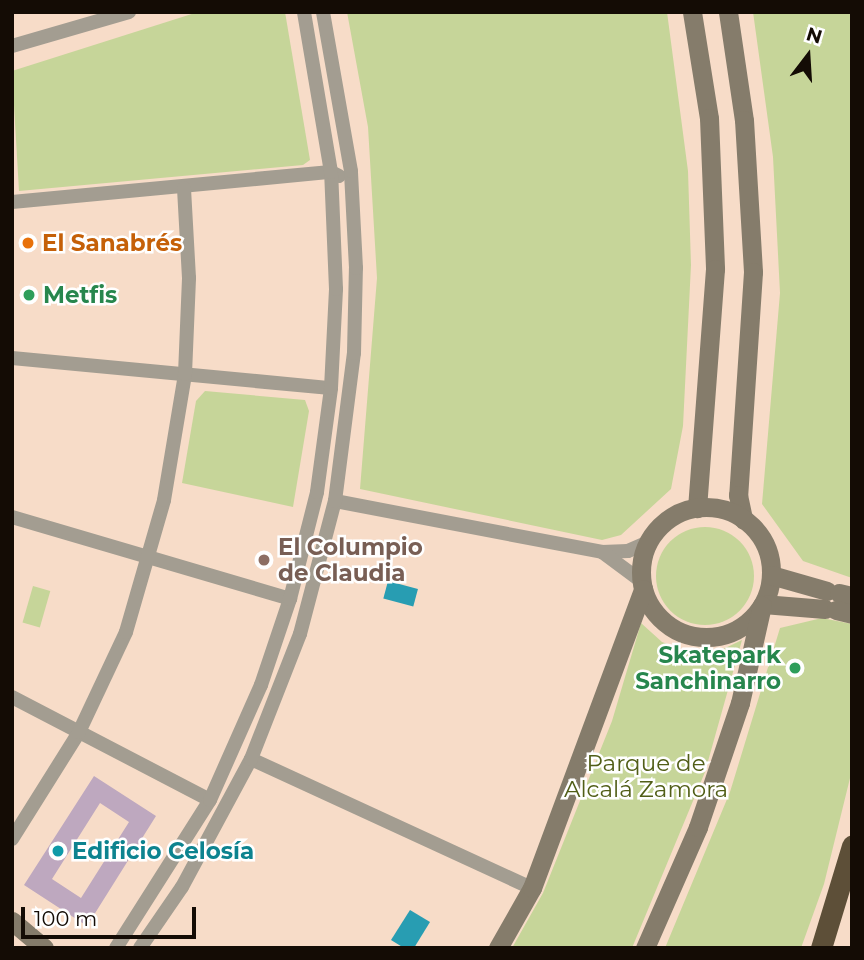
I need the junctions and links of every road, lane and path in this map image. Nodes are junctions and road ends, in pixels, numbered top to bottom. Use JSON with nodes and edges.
{"nodes":[{"id":1,"x":129,"y":12,"type":"edge"},
{"id":2,"x":304,"y":12,"type":"edge"},
{"id":3,"x":323,"y":12,"type":"edge"},
{"id":4,"x":692,"y":12,"type":"edge"},
{"id":5,"x":728,"y":12,"type":"edge"},
{"id":6,"x":12,"y":46,"type":"edge"},
{"id":7,"x":331,"y":172,"type":"junction"},
{"id":8,"x":184,"y":188,"type":"junction"},
{"id":9,"x":12,"y":202,"type":"edge"},
{"id":10,"x":356,"y":268,"type":"junction"},
{"id":11,"x":12,"y":358,"type":"edge"},
{"id":12,"x":185,"y":374,"type":"junction"},
{"id":13,"x":331,"y":387,"type":"junction"},
{"id":14,"x":322,"y":463,"type":"junction"},
{"id":15,"x":335,"y":501,"type":"junction"},
{"id":16,"x":697,"y":508,"type":"junction"},
{"id":17,"x":12,"y":517,"type":"edge"},
{"id":18,"x":743,"y":519,"type":"junction"},
{"id":19,"x":648,"y":542,"type":"junction"},
{"id":20,"x":601,"y":552,"type":"junction"},
{"id":21,"x":149,"y":558,"type":"junction"},
{"id":22,"x":771,"y":575,"type":"junction"},
{"id":23,"x":642,"y":585,"type":"junction"},
{"id":24,"x":290,"y":599,"type":"junction"},
{"id":25,"x":838,"y":602,"type":"edge"},
{"id":26,"x":762,"y":605,"type":"junction"},
{"id":27,"x":12,"y":697,"type":"edge"},
{"id":28,"x":79,"y":732,"type":"junction"},
{"id":29,"x":251,"y":759,"type":"junction"},
{"id":30,"x":210,"y":800,"type":"junction"},
{"id":31,"x":12,"y":839,"type":"edge"},
{"id":32,"x":852,"y":846,"type":"edge"},
{"id":33,"x":532,"y":888,"type":"junction"},
{"id":34,"x":12,"y":921,"type":"edge"},
{"id":35,"x":44,"y":948,"type":"edge"},
{"id":36,"x":116,"y":948,"type":"edge"},
{"id":37,"x":140,"y":948,"type":"edge"},
{"id":38,"x":498,"y":948,"type":"edge"},
{"id":39,"x":645,"y":948,"type":"edge"},
{"id":40,"x":821,"y":948,"type":"edge"}],
"edges":[{"from":1,"to":6,"type":"street"},
{"from":2,"to":7,"type":"street"},
{"from":3,"to":10,"type":"street"},
{"from":4,"to":16,"type":"street"},
{"from":5,"to":18,"type":"street"},
{"from":7,"to":8,"type":"street"},
{"from":7,"to":10,"type":"street"},
{"from":7,"to":13,"type":"street"},
{"from":8,"to":9,"type":"street"},
{"from":8,"to":12,"type":"street"},
{"from":10,"to":15,"type":"street"},
{"from":11,"to":12,"type":"street"},
{"from":12,"to":13,"type":"street"},
{"from":12,"to":21,"type":"street"},
{"from":13,"to":14,"type":"street"},
{"from":14,"to":15,"type":"street"},
{"from":14,"to":24,"type":"street"},
{"from":15,"to":20,"type":"street"},
{"from":15,"to":29,"type":"street"},
{"from":16,"to":18,"type":"street"},
{"from":16,"to":19,"type":"street"},
{"from":17,"to":21,"type":"street"},
{"from":18,"to":22,"type":"street"},
{"from":19,"to":20,"type":"street"},
{"from":19,"to":23,"type":"street"},
{"from":20,"to":23,"type":"street"},
{"from":21,"to":24,"type":"street"},
{"from":21,"to":28,"type":"street"},
{"from":22,"to":25,"type":"street"},
{"from":22,"to":26,"type":"street"},
{"from":23,"to":26,"type":"street"},
{"from":23,"to":33,"type":"street"},
{"from":24,"to":30,"type":"street"},
{"from":25,"to":26,"type":"street"},
{"from":26,"to":39,"type":"street"},
{"from":27,"to":28,"type":"street"},
{"from":28,"to":30,"type":"street"},
{"from":28,"to":31,"type":"street"},
{"from":29,"to":33,"type":"street"},
{"from":29,"to":37,"type":"street"},
{"from":30,"to":36,"type":"street"},
{"from":32,"to":40,"type":"highway"},
{"from":33,"to":38,"type":"street"},
{"from":34,"to":35,"type":"street"}]}
